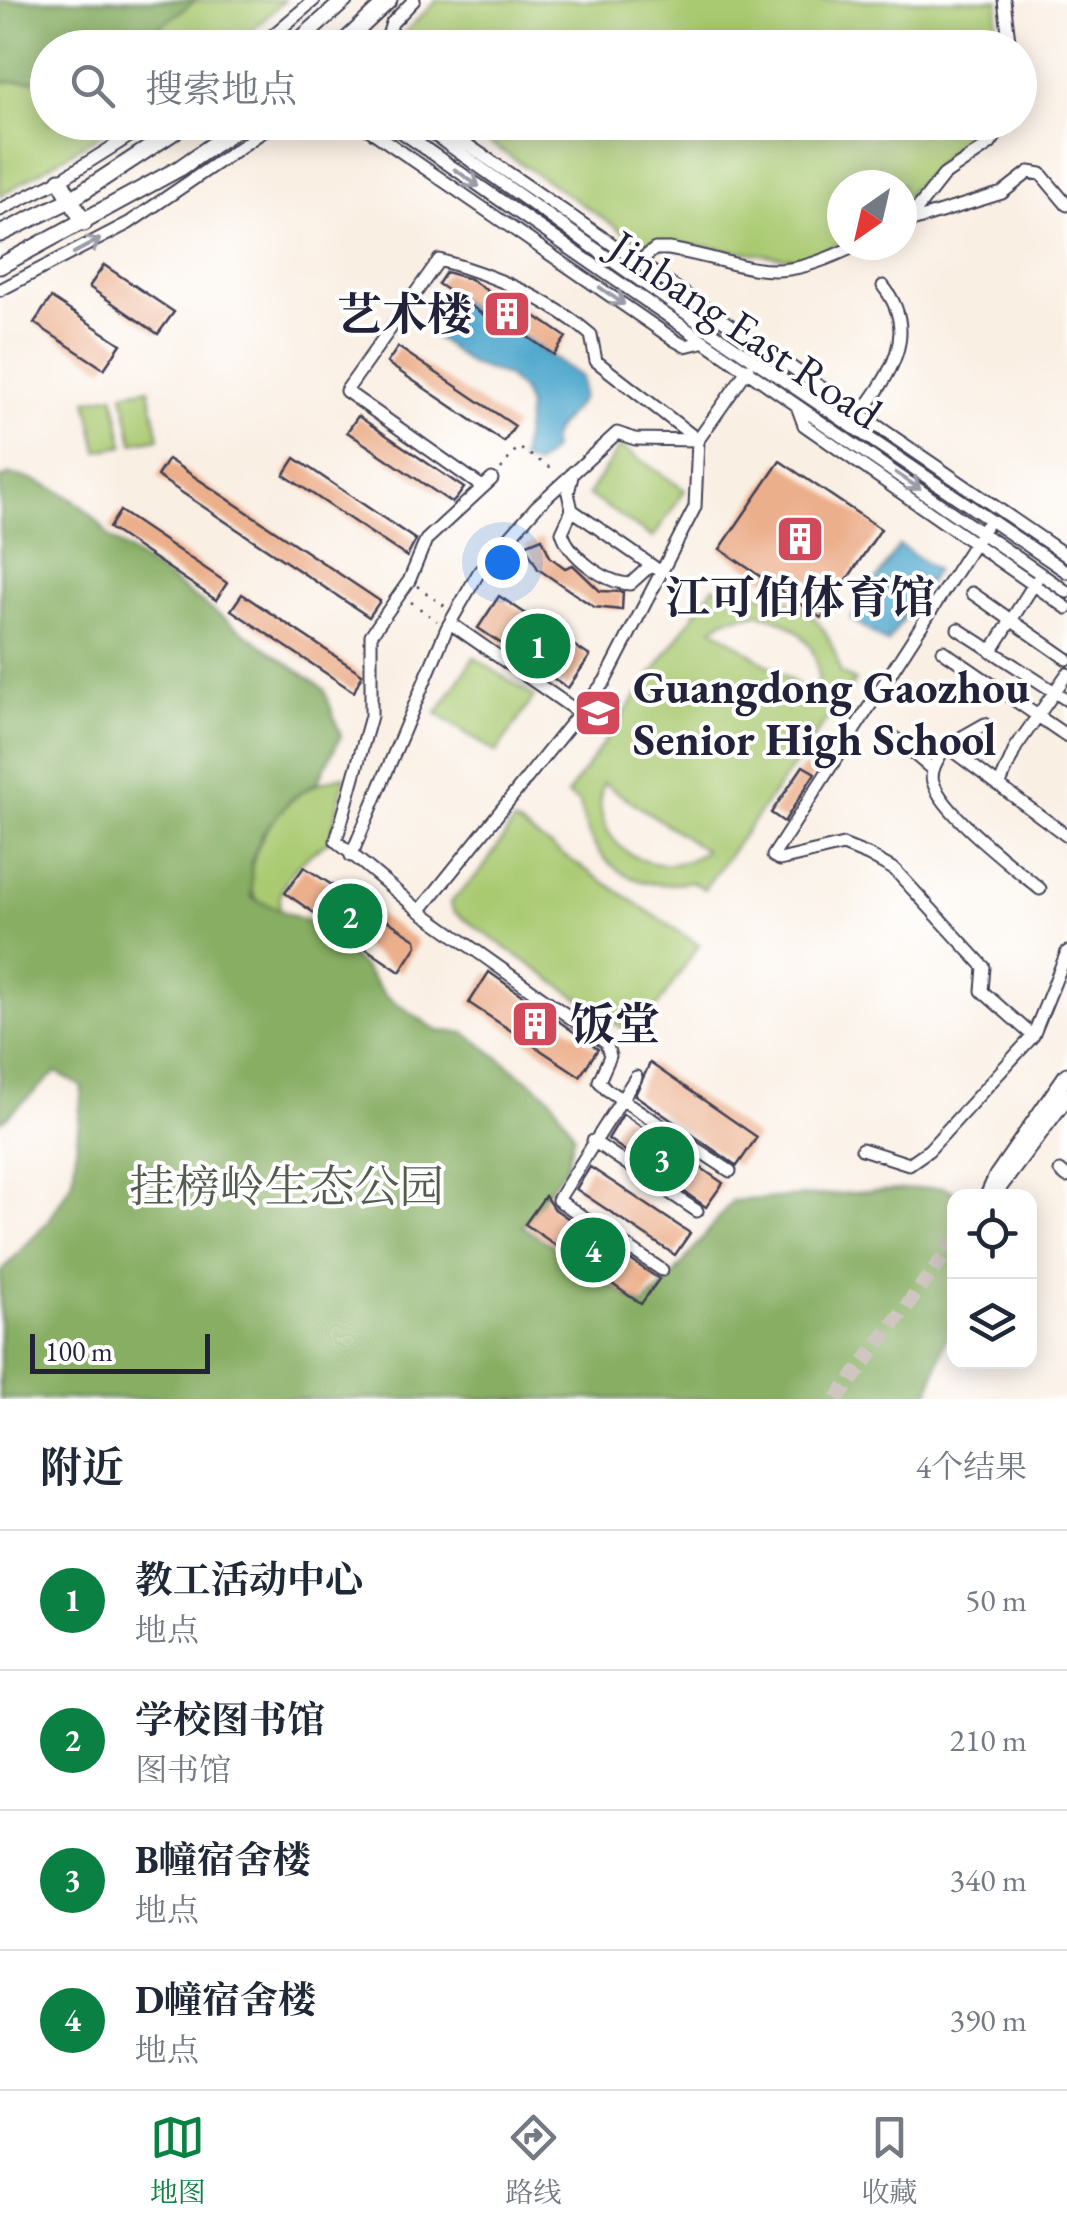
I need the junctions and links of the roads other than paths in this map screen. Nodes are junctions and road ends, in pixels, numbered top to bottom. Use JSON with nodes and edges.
{"nodes":[{"id":1,"x":314,"y":0,"type":"edge"},
{"id":2,"x":345,"y":0,"type":"edge"},
{"id":3,"x":389,"y":0,"type":"edge"},
{"id":4,"x":414,"y":0,"type":"edge"},
{"id":5,"x":1004,"y":0,"type":"edge"},
{"id":6,"x":279,"y":30,"type":"edge"},
{"id":7,"x":316,"y":30,"type":"edge"},
{"id":8,"x":357,"y":30,"type":"edge"},
{"id":9,"x":390,"y":30,"type":"edge"},
{"id":10,"x":1008,"y":30,"type":"edge"},
{"id":11,"x":123,"y":140,"type":"edge"},
{"id":12,"x":161,"y":140,"type":"edge"},
{"id":13,"x":220,"y":140,"type":"edge"},
{"id":14,"x":251,"y":140,"type":"edge"},
{"id":15,"x":384,"y":140,"type":"edge"},
{"id":16,"x":413,"y":140,"type":"edge"},
{"id":17,"x":443,"y":140,"type":"edge"},
{"id":18,"x":458,"y":140,"type":"edge"},
{"id":19,"x":993,"y":140,"type":"edge"},
{"id":20,"x":60,"y":180,"type":"junction"},
{"id":21,"x":70,"y":200,"type":"junction"},
{"id":22,"x":1067,"y":205,"type":"edge"},
{"id":23,"x":917,"y":207,"type":"edge"},
{"id":24,"x":0,"y":210,"type":"edge"},
{"id":25,"x":917,"y":220,"type":"edge"},
{"id":26,"x":84,"y":223,"type":"junction"},
{"id":27,"x":0,"y":234,"type":"edge"},
{"id":28,"x":592,"y":239,"type":"junction"},
{"id":29,"x":580,"y":257,"type":"junction"},
{"id":30,"x":827,"y":259,"type":"edge"},
{"id":31,"x":638,"y":262,"type":"junction"},
{"id":32,"x":0,"y":266,"type":"edge"},
{"id":33,"x":883,"y":286,"type":"dead end"},
{"id":34,"x":0,"y":290,"type":"edge"},
{"id":35,"x":702,"y":342,"type":"junction"},
{"id":36,"x":753,"y":360,"type":"junction"},
{"id":37,"x":746,"y":372,"type":"junction"},
{"id":38,"x":797,"y":406,"type":"junction"},
{"id":39,"x":861,"y":414,"type":"junction"},
{"id":40,"x":852,"y":426,"type":"junction"},
{"id":41,"x":698,"y":440,"type":"junction"},
{"id":42,"x":882,"y":446,"type":"junction"},
{"id":43,"x":874,"y":458,"type":"junction"},
{"id":44,"x":569,"y":475,"type":"junction"},
{"id":45,"x":572,"y":510,"type":"junction"},
{"id":46,"x":987,"y":511,"type":"junction"},
{"id":47,"x":979,"y":537,"type":"junction"},
{"id":48,"x":1067,"y":556,"type":"edge"},
{"id":49,"x":655,"y":568,"type":"junction"},
{"id":50,"x":1067,"y":572,"type":"edge"},
{"id":51,"x":1037,"y":579,"type":"junction"},
{"id":52,"x":1067,"y":592,"type":"edge"},
{"id":53,"x":972,"y":593,"type":"dead end"},
{"id":54,"x":1067,"y":608,"type":"edge"},
{"id":55,"x":1011,"y":620,"type":"junction"},
{"id":56,"x":451,"y":622,"type":"junction"},
{"id":57,"x":958,"y":629,"type":"dead end"},
{"id":58,"x":943,"y":651,"type":"dead end"},
{"id":59,"x":992,"y":652,"type":"junction"},
{"id":60,"x":1067,"y":660,"type":"edge"},
{"id":61,"x":1067,"y":674,"type":"edge"},
{"id":62,"x":1055,"y":692,"type":"junction"},
{"id":63,"x":1067,"y":700,"type":"edge"},
{"id":64,"x":581,"y":714,"type":"junction"},
{"id":65,"x":1038,"y":716,"type":"junction"},
{"id":66,"x":984,"y":724,"type":"dead end"},
{"id":67,"x":888,"y":732,"type":"dead end"},
{"id":68,"x":1067,"y":736,"type":"edge"},
{"id":69,"x":946,"y":746,"type":"junction"},
{"id":70,"x":933,"y":770,"type":"junction"},
{"id":71,"x":999,"y":786,"type":"junction"},
{"id":72,"x":1067,"y":836,"type":"edge"},
{"id":73,"x":351,"y":856,"type":"junction"},
{"id":74,"x":1040,"y":889,"type":"dead end"},
{"id":75,"x":420,"y":911,"type":"junction"},
{"id":76,"x":1067,"y":952,"type":"edge"},
{"id":77,"x":1032,"y":1036,"type":"junction"},
{"id":78,"x":1067,"y":1075,"type":"edge"},
{"id":79,"x":636,"y":1077,"type":"dead end"},
{"id":80,"x":1067,"y":1096,"type":"edge"},
{"id":81,"x":622,"y":1099,"type":"junction"},
{"id":82,"x":593,"y":1142,"type":"junction"},
{"id":83,"x":862,"y":1148,"type":"dead end"},
{"id":84,"x":730,"y":1171,"type":"dead end"},
{"id":85,"x":992,"y":1189,"type":"edge"},
{"id":86,"x":995,"y":1189,"type":"edge"},
{"id":87,"x":697,"y":1211,"type":"dead end"},
{"id":88,"x":662,"y":1270,"type":"dead end"}],
"edges":[{"from":1,"to":6,"type":"street"},
{"from":2,"to":7,"type":"main road"},
{"from":3,"to":8,"type":"main road"},
{"from":4,"to":9,"type":"street"},
{"from":5,"to":10,"type":"street"},
{"from":11,"to":20,"type":"street"},
{"from":12,"to":21,"type":"main road"},
{"from":13,"to":26,"type":"main road"},
{"from":34,"to":14,"type":"street","one_way":true},
{"from":15,"to":35,"type":"street","one_way":true},
{"from":16,"to":29,"type":"street","name":"Jinbang East Road","one_way":true},
{"from":17,"to":28,"type":"street","name":"Jinbang East Road"},
{"from":18,"to":28,"type":"street"},
{"from":19,"to":23,"type":"street"},
{"from":20,"to":21,"type":"main road"},
{"from":20,"to":24,"type":"street"},
{"from":21,"to":26,"type":"main road"},
{"from":21,"to":27,"type":"main road"},
{"from":22,"to":25,"type":"street"},
{"from":26,"to":32,"type":"main road"},
{"from":28,"to":29,"type":"street"},
{"from":28,"to":31,"type":"street"},
{"from":28,"to":36,"type":"street","name":"Jinbang East Road"},
{"from":29,"to":35,"type":"street","name":"Jinbang East Road"},
{"from":30,"to":31,"type":"street"},
{"from":31,"to":39,"type":"street"},
{"from":33,"to":39,"type":"street"},
{"from":35,"to":37,"type":"street","name":"Jinbang East Road"},
{"from":36,"to":37,"type":"street"},
{"from":36,"to":40,"type":"street","name":"Jinbang East Road"},
{"from":37,"to":38,"type":"street","name":"Jinbang East Road"},
{"from":37,"to":41,"type":"street"},
{"from":38,"to":43,"type":"street","name":"Jinbang East Road"},
{"from":38,"to":47,"type":"street"},
{"from":39,"to":40,"type":"street"},
{"from":39,"to":46,"type":"street"},
{"from":40,"to":42,"type":"street","name":"Jinbang East Road"},
{"from":41,"to":44,"type":"street"},
{"from":41,"to":49,"type":"street"},
{"from":41,"to":73,"type":"street"},
{"from":42,"to":43,"type":"street"},
{"from":42,"to":46,"type":"street","name":"Jinbang East Road"},
{"from":43,"to":47,"type":"street","name":"Jinbang East Road","one_way":true},
{"from":44,"to":45,"type":"street"},
{"from":44,"to":56,"type":"street"},
{"from":45,"to":49,"type":"street"},
{"from":45,"to":49,"type":"street"},
{"from":46,"to":47,"type":"street"},
{"from":46,"to":48,"type":"street"},
{"from":46,"to":50,"type":"street","name":"Jinbang East Road"},
{"from":47,"to":51,"type":"street","name":"Jinbang East Road"},
{"from":47,"to":77,"type":"street"},
{"from":49,"to":64,"type":"street"},
{"from":51,"to":52,"type":"street","name":"Jinbang East Road"},
{"from":51,"to":54,"type":"street"},
{"from":51,"to":55,"type":"street"},
{"from":53,"to":55,"type":"street"},
{"from":55,"to":59,"type":"street"},
{"from":55,"to":60,"type":"street"},
{"from":56,"to":64,"type":"street"},
{"from":56,"to":73,"type":"street"},
{"from":57,"to":59,"type":"street"},
{"from":58,"to":65,"type":"street"},
{"from":59,"to":62,"type":"street"},
{"from":61,"to":62,"type":"street"},
{"from":62,"to":63,"type":"street"},
{"from":62,"to":65,"type":"street"},
{"from":64,"to":75,"type":"street"},
{"from":65,"to":68,"type":"street"},
{"from":65,"to":71,"type":"street"},
{"from":66,"to":69,"type":"street"},
{"from":67,"to":70,"type":"street"},
{"from":69,"to":70,"type":"street"},
{"from":69,"to":71,"type":"street"},
{"from":70,"to":74,"type":"street"},
{"from":71,"to":72,"type":"street"},
{"from":73,"to":75,"type":"street"},
{"from":75,"to":81,"type":"street"},
{"from":76,"to":77,"type":"street"},
{"from":77,"to":83,"type":"street"},
{"from":78,"to":85,"type":"main road"},
{"from":79,"to":81,"type":"street"},
{"from":80,"to":86,"type":"main road"},
{"from":81,"to":82,"type":"street"},
{"from":81,"to":84,"type":"street"},
{"from":82,"to":87,"type":"street"},
{"from":82,"to":88,"type":"street"}]}
